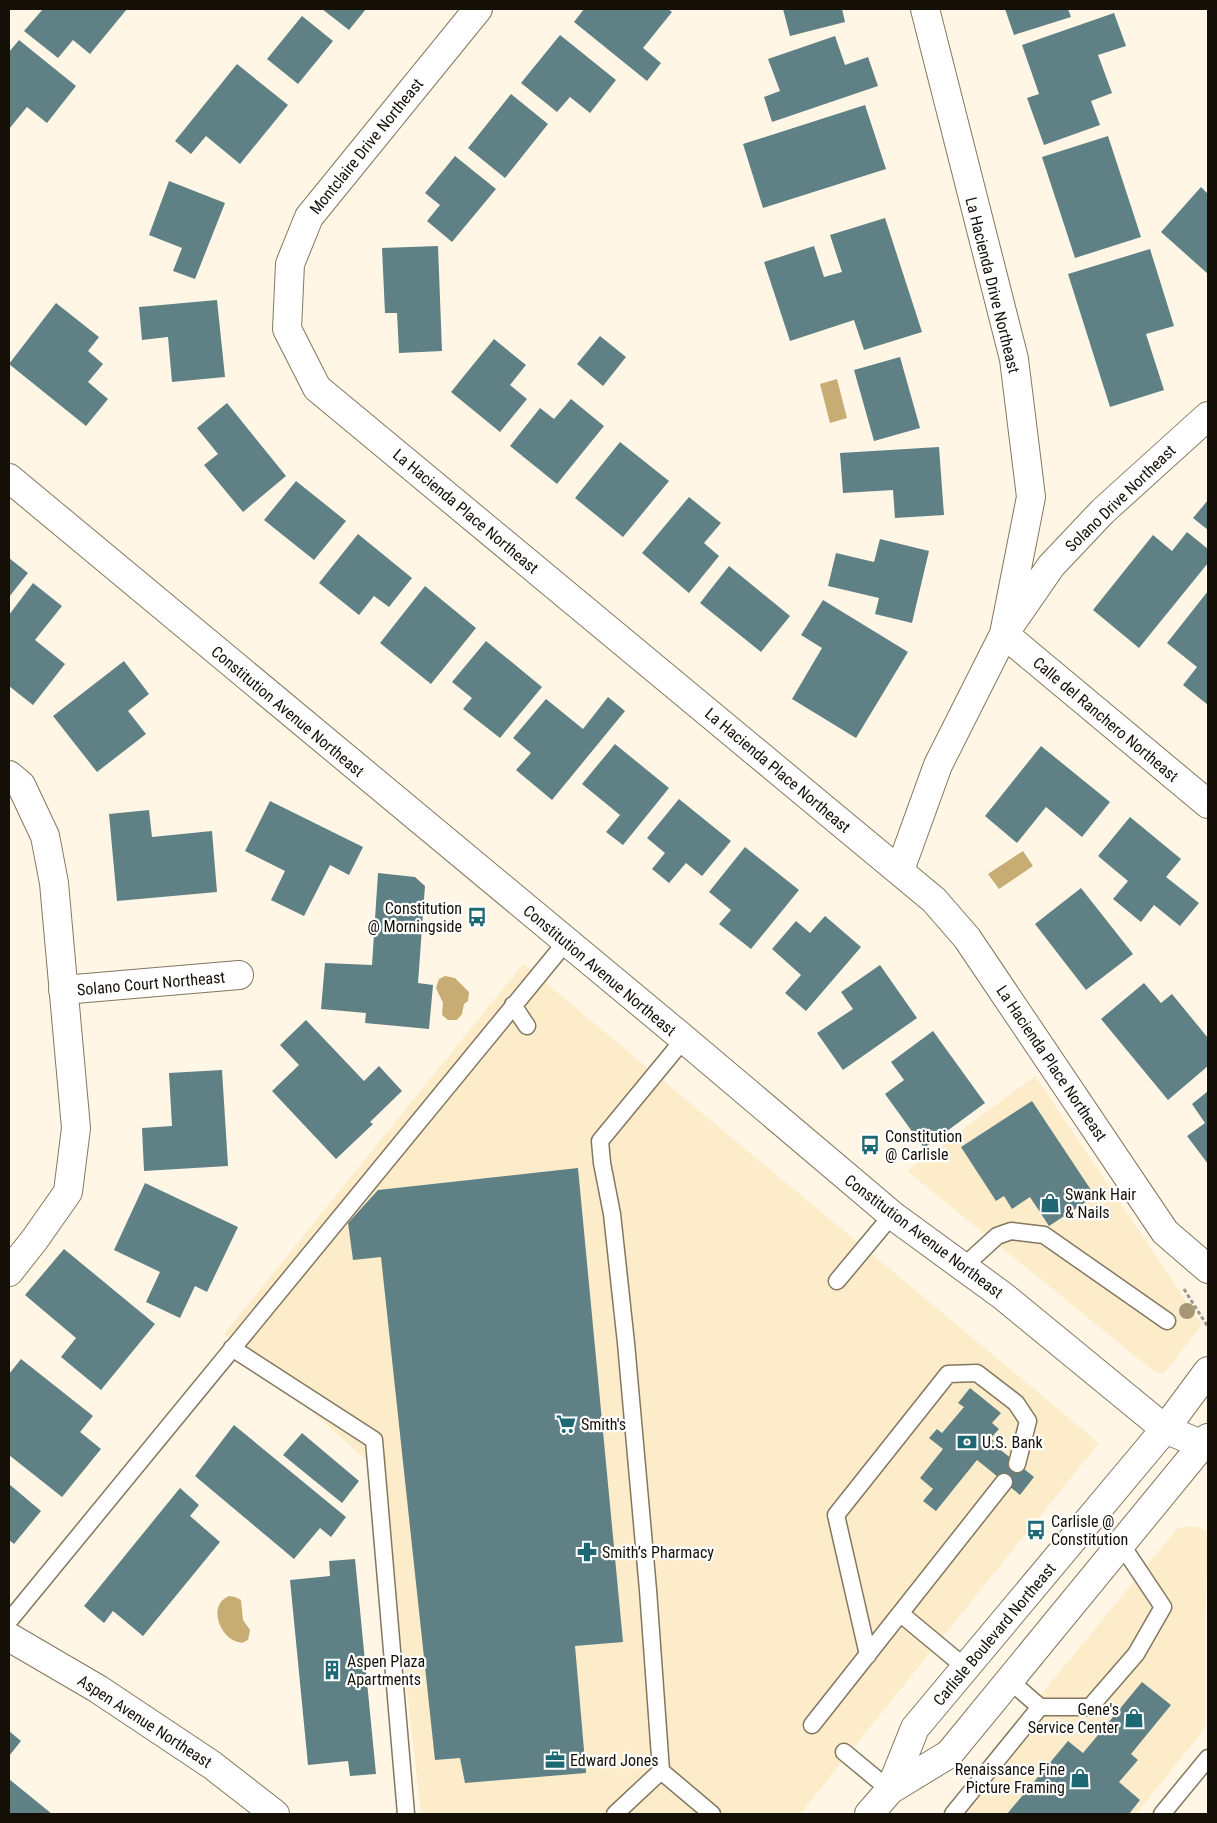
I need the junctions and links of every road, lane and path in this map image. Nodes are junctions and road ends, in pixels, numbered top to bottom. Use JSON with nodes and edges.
{"nodes":[{"id":1,"x":478,"y":9,"type":"edge"},
{"id":2,"x":924,"y":9,"type":"edge"},
{"id":3,"x":287,"y":329,"type":"joint"},
{"id":4,"x":1208,"y":416,"type":"edge"},
{"id":5,"x":9,"y":478,"type":"edge"},
{"id":6,"x":1004,"y":634,"type":"junction"},
{"id":7,"x":9,"y":775,"type":"edge"},
{"id":8,"x":1208,"y":804,"type":"edge"},
{"id":9,"x":900,"y":870,"type":"junction"},
{"id":10,"x":566,"y":942,"type":"junction"},
{"id":11,"x":239,"y":975,"type":"dead end"},
{"id":12,"x":63,"y":990,"type":"junction"},
{"id":13,"x":513,"y":1005,"type":"junction"},
{"id":14,"x":527,"y":1026,"type":"dead end"},
{"id":15,"x":684,"y":1039,"type":"junction"},
{"id":16,"x":892,"y":1215,"type":"junction"},
{"id":17,"x":1203,"y":1265,"type":"edge"},
{"id":18,"x":963,"y":1267,"type":"junction"},
{"id":19,"x":9,"y":1272,"type":"edge"},
{"id":20,"x":837,"y":1281,"type":"dead end"},
{"id":21,"x":1167,"y":1321,"type":"dead end"},
{"id":22,"x":232,"y":1348,"type":"junction"},
{"id":23,"x":1208,"y":1371,"type":"edge"},
{"id":24,"x":1165,"y":1429,"type":"junction"},
{"id":25,"x":1207,"y":1449,"type":"edge"},
{"id":26,"x":1017,"y":1464,"type":"dead end"},
{"id":27,"x":1004,"y":1482,"type":"dead end"},
{"id":28,"x":1121,"y":1544,"type":"junction"},
{"id":29,"x":901,"y":1614,"type":"junction"},
{"id":30,"x":9,"y":1621,"type":"edge"},
{"id":31,"x":9,"y":1637,"type":"edge"},
{"id":32,"x":868,"y":1655,"type":"junction"},
{"id":33,"x":966,"y":1668,"type":"junction"},
{"id":34,"x":1009,"y":1680,"type":"junction"},
{"id":35,"x":1040,"y":1707,"type":"junction"},
{"id":36,"x":812,"y":1725,"type":"dead end"},
{"id":37,"x":844,"y":1752,"type":"dead end"},
{"id":38,"x":1208,"y":1758,"type":"edge"},
{"id":39,"x":661,"y":1771,"type":"junction"},
{"id":40,"x":890,"y":1790,"type":"junction"},
{"id":41,"x":275,"y":1814,"type":"edge"},
{"id":42,"x":406,"y":1814,"type":"edge"},
{"id":43,"x":615,"y":1814,"type":"edge"},
{"id":44,"x":712,"y":1814,"type":"edge"},
{"id":45,"x":869,"y":1814,"type":"edge"},
{"id":46,"x":953,"y":1814,"type":"edge"},
{"id":47,"x":1162,"y":1814,"type":"edge"}],
"edges":[{"from":1,"to":3,"type":"street","name":"Montclaire Drive Northeast"},
{"from":2,"to":6,"type":"street","name":"La Hacienda Drive Northeast"},
{"from":3,"to":9,"type":"street","name":"La Hacienda Place Northeast"},
{"from":4,"to":6,"type":"street","name":"Solano Drive Northeast"},
{"from":5,"to":10,"type":"street","name":"Constitution Avenue Northeast"},
{"from":6,"to":8,"type":"street","name":"Calle del Ranchero Northeast"},
{"from":6,"to":9,"type":"street","name":"La Hacienda Drive Northeast"},
{"from":7,"to":12,"type":"street"},
{"from":9,"to":17,"type":"street","name":"La Hacienda Place Northeast"},
{"from":10,"to":13,"type":"lane"},
{"from":10,"to":15,"type":"street","name":"Constitution Avenue Northeast"},
{"from":11,"to":12,"type":"street","name":"Solano Court Northeast"},
{"from":12,"to":19,"type":"street"},
{"from":13,"to":14,"type":"lane"},
{"from":13,"to":22,"type":"lane"},
{"from":15,"to":16,"type":"street","name":"Constitution Avenue Northeast"},
{"from":15,"to":39,"type":"lane"},
{"from":16,"to":18,"type":"street","name":"Constitution Avenue Northeast"},
{"from":16,"to":20,"type":"lane"},
{"from":18,"to":21,"type":"lane"},
{"from":18,"to":24,"type":"street","name":"Constitution Avenue Northeast"},
{"from":22,"to":30,"type":"lane"},
{"from":22,"to":42,"type":"lane"},
{"from":23,"to":24,"type":"street","name":"Carlisle Boulevard Northeast"},
{"from":24,"to":25,"type":"street","name":"Constitution Avenue Northeast"},
{"from":24,"to":33,"type":"street","name":"Carlisle Boulevard Northeast"},
{"from":25,"to":28,"type":"street","name":"Carlisle Boulevard Northeast"},
{"from":26,"to":32,"type":"lane"},
{"from":27,"to":29,"type":"lane"},
{"from":28,"to":34,"type":"street","name":"Carlisle Boulevard Northeast"},
{"from":28,"to":35,"type":"lane"},
{"from":29,"to":32,"type":"lane"},
{"from":29,"to":33,"type":"lane"},
{"from":31,"to":41,"type":"street","name":"Aspen Avenue Northeast"},
{"from":32,"to":36,"type":"lane"},
{"from":33,"to":40,"type":"street","name":"Carlisle Boulevard Northeast"},
{"from":34,"to":35,"type":"lane"},
{"from":34,"to":40,"type":"street","name":"Carlisle Boulevard Northeast"},
{"from":35,"to":46,"type":"lane"},
{"from":37,"to":40,"type":"lane"},
{"from":38,"to":47,"type":"lane"},
{"from":39,"to":43,"type":"lane"},
{"from":39,"to":44,"type":"lane"},
{"from":40,"to":45,"type":"street","name":"Carlisle Boulevard Northeast"}]}
